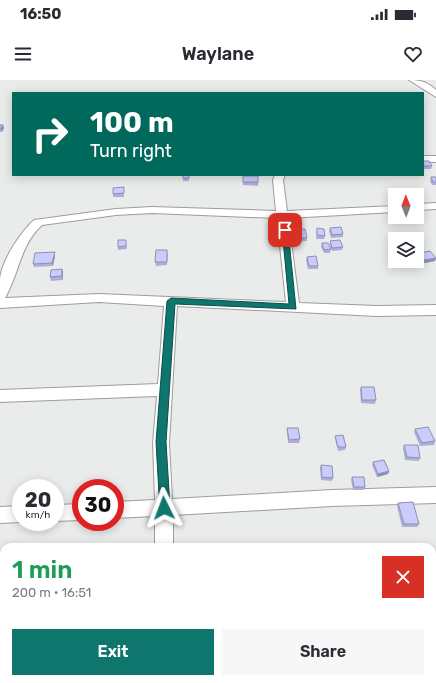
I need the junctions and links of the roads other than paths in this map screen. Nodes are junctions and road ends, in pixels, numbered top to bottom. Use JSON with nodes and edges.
{"nodes":[{"id":1,"x":413,"y":80,"type":"edge"},
{"id":2,"x":436,"y":94,"type":"edge"},
{"id":3,"x":424,"y":159,"type":"edge"},
{"id":4,"x":436,"y":159,"type":"edge"},
{"id":5,"x":280,"y":176,"type":"edge"},
{"id":6,"x":436,"y":206,"type":"edge"},
{"id":7,"x":424,"y":207,"type":"edge"},
{"id":8,"x":388,"y":208,"type":"edge"},
{"id":9,"x":283,"y":215,"type":"junction"},
{"id":10,"x":0,"y":296,"type":"edge"},
{"id":11,"x":171,"y":301,"type":"junction"},
{"id":12,"x":0,"y":303,"type":"edge"},
{"id":13,"x":293,"y":307,"type":"junction"},
{"id":14,"x":436,"y":310,"type":"edge"},
{"id":15,"x":164,"y":390,"type":"junction"},
{"id":16,"x":0,"y":396,"type":"edge"},
{"id":17,"x":436,"y":495,"type":"edge"},
{"id":18,"x":164,"y":508,"type":"junction"},
{"id":19,"x":124,"y":510,"type":"edge"},
{"id":20,"x":12,"y":514,"type":"edge"},
{"id":21,"x":0,"y":515,"type":"edge"},
{"id":22,"x":164,"y":543,"type":"edge"}],
"edges":[{"from":1,"to":2,"type":"street"},
{"from":3,"to":4,"type":"street"},
{"from":5,"to":9,"type":"street"},
{"from":6,"to":7,"type":"street"},
{"from":8,"to":9,"type":"street"},
{"from":9,"to":10,"type":"street"},
{"from":9,"to":13,"type":"street"},
{"from":11,"to":12,"type":"street"},
{"from":11,"to":13,"type":"street"},
{"from":11,"to":15,"type":"street"},
{"from":13,"to":14,"type":"street"},
{"from":15,"to":16,"type":"street"},
{"from":15,"to":18,"type":"street"},
{"from":17,"to":18,"type":"street"},
{"from":18,"to":19,"type":"street"},
{"from":18,"to":22,"type":"street"},
{"from":20,"to":21,"type":"street"}]}
